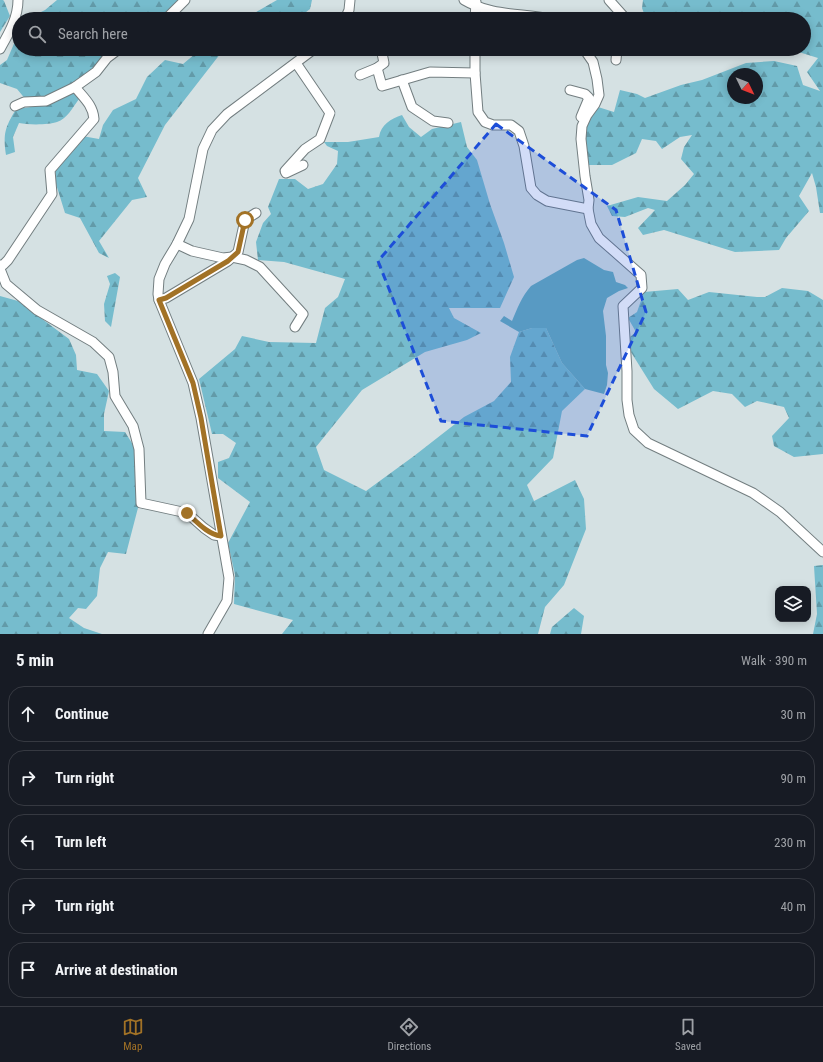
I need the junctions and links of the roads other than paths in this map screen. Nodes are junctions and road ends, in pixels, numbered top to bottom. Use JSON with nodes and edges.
{"nodes":[{"id":1,"x":18,"y":0,"type":"edge"},
{"id":2,"x":185,"y":0,"type":"edge"},
{"id":3,"x":350,"y":0,"type":"edge"},
{"id":4,"x":464,"y":0,"type":"edge"},
{"id":5,"x":609,"y":0,"type":"edge"},
{"id":6,"x":476,"y":3,"type":"edge"},
{"id":7,"x":18,"y":12,"type":"edge"},
{"id":8,"x":172,"y":12,"type":"edge"},
{"id":9,"x":348,"y":12,"type":"edge"},
{"id":10,"x":498,"y":12,"type":"edge"},
{"id":11,"x":620,"y":12,"type":"edge"},
{"id":12,"x":12,"y":27,"type":"edge"},
{"id":13,"x":0,"y":48,"type":"edge"},
{"id":14,"x":110,"y":56,"type":"edge"},
{"id":15,"x":305,"y":56,"type":"edge"},
{"id":16,"x":383,"y":56,"type":"edge"},
{"id":17,"x":475,"y":56,"type":"edge"},
{"id":18,"x":589,"y":56,"type":"edge"},
{"id":19,"x":616,"y":56,"type":"edge"},
{"id":20,"x":616,"y":60,"type":"dead end"},
{"id":21,"x":296,"y":63,"type":"junction"},
{"id":22,"x":377,"y":68,"type":"junction"},
{"id":23,"x":475,"y":73,"type":"junction"},
{"id":24,"x":360,"y":75,"type":"dead end"},
{"id":25,"x":402,"y":80,"type":"junction"},
{"id":26,"x":75,"y":87,"type":"junction"},
{"id":27,"x":570,"y":90,"type":"dead end"},
{"id":28,"x":15,"y":106,"type":"dead end"},
{"id":29,"x":448,"y":123,"type":"dead end"},
{"id":30,"x":581,"y":139,"type":"junction"},
{"id":31,"x":303,"y":165,"type":"dead end"},
{"id":32,"x":588,"y":209,"type":"junction"},
{"id":33,"x":256,"y":213,"type":"dead end"},
{"id":34,"x":177,"y":244,"type":"junction"},
{"id":35,"x":232,"y":257,"type":"junction"},
{"id":36,"x":0,"y":265,"type":"edge"},
{"id":37,"x":0,"y":269,"type":"edge"},
{"id":38,"x":159,"y":300,"type":"junction"},
{"id":39,"x":295,"y":327,"type":"dead end"},
{"id":40,"x":221,"y":536,"type":"junction"},
{"id":41,"x":823,"y":552,"type":"edge"},
{"id":42,"x":208,"y":634,"type":"edge"}],
"edges":[{"from":1,"to":7,"type":"street"},
{"from":2,"to":8,"type":"street"},
{"from":3,"to":9,"type":"street"},
{"from":4,"to":6,"type":"street"},
{"from":5,"to":11,"type":"street"},
{"from":6,"to":10,"type":"street"},
{"from":12,"to":13,"type":"street"},
{"from":14,"to":26,"type":"street"},
{"from":15,"to":21,"type":"street"},
{"from":16,"to":22,"type":"street"},
{"from":17,"to":23,"type":"street"},
{"from":18,"to":30,"type":"street"},
{"from":19,"to":20,"type":"street"},
{"from":21,"to":31,"type":"street"},
{"from":21,"to":34,"type":"street"},
{"from":22,"to":24,"type":"street"},
{"from":22,"to":25,"type":"street"},
{"from":23,"to":25,"type":"street"},
{"from":23,"to":32,"type":"street"},
{"from":25,"to":29,"type":"street"},
{"from":26,"to":28,"type":"street"},
{"from":26,"to":36,"type":"street"},
{"from":27,"to":30,"type":"street"},
{"from":30,"to":32,"type":"street"},
{"from":32,"to":41,"type":"street"},
{"from":33,"to":35,"type":"street"},
{"from":34,"to":35,"type":"street"},
{"from":34,"to":38,"type":"street"},
{"from":35,"to":38,"type":"street"},
{"from":35,"to":39,"type":"street"},
{"from":37,"to":40,"type":"street"},
{"from":38,"to":40,"type":"street"},
{"from":40,"to":42,"type":"street"}]}
